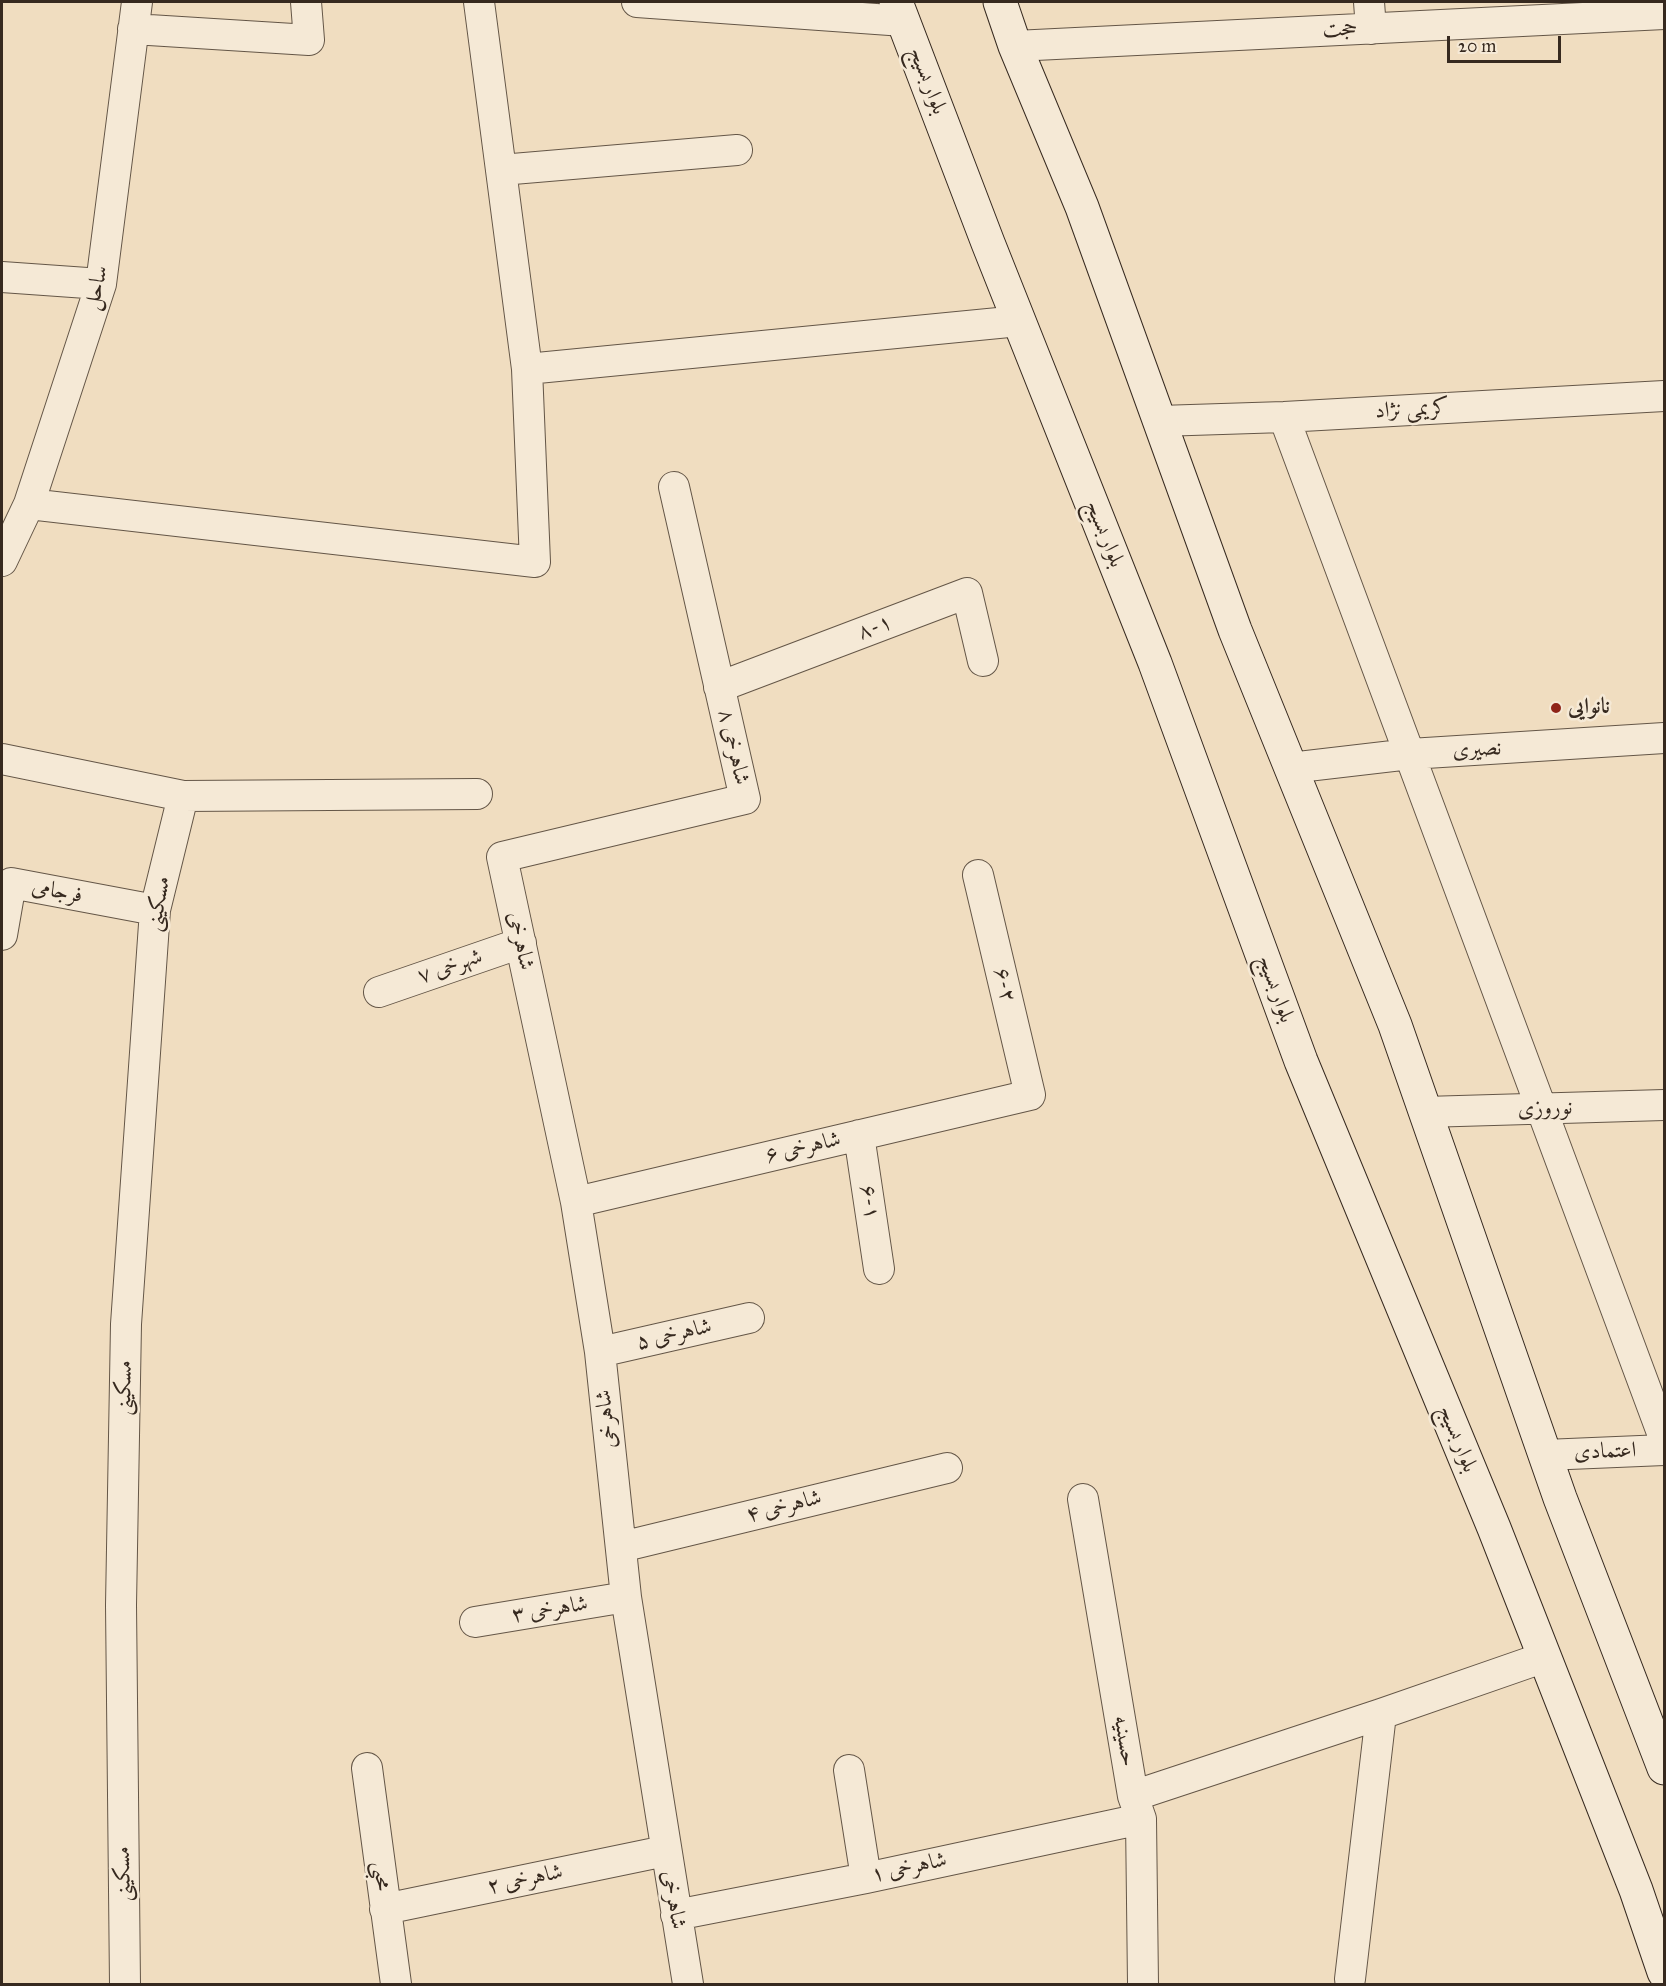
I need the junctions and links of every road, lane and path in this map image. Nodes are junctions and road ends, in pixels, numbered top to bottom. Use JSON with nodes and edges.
{"nodes":[{"id":1,"x":306,"y":2,"type":"edge"},
{"id":2,"x":479,"y":2,"type":"edge"},
{"id":3,"x":637,"y":2,"type":"edge"},
{"id":4,"x":1000,"y":2,"type":"edge"},
{"id":5,"x":900,"y":11,"type":"edge"},
{"id":6,"x":1665,"y":14,"type":"edge"},
{"id":7,"x":135,"y":15,"type":"edge"},
{"id":8,"x":1370,"y":15,"type":"edge"},
{"id":9,"x":1015,"y":46,"type":"junction"},
{"id":10,"x":737,"y":150,"type":"dead end"},
{"id":11,"x":501,"y":170,"type":"junction"},
{"id":12,"x":2,"y":278,"type":"edge"},
{"id":13,"x":101,"y":284,"type":"junction"},
{"id":14,"x":1020,"y":321,"type":"junction"},
{"id":15,"x":527,"y":369,"type":"junction"},
{"id":16,"x":1665,"y":396,"type":"edge"},
{"id":17,"x":1284,"y":417,"type":"junction"},
{"id":18,"x":1160,"y":421,"type":"junction"},
{"id":19,"x":674,"y":487,"type":"dead end"},
{"id":20,"x":29,"y":504,"type":"junction"},
{"id":21,"x":2,"y":561,"type":"edge"},
{"id":22,"x":983,"y":661,"type":"dead end"},
{"id":23,"x":719,"y":687,"type":"junction"},
{"id":24,"x":1665,"y":738,"type":"edge"},
{"id":25,"x":1410,"y":754,"type":"junction"},
{"id":26,"x":2,"y":759,"type":"edge"},
{"id":27,"x":1290,"y":768,"type":"junction"},
{"id":28,"x":477,"y":794,"type":"dead end"},
{"id":29,"x":183,"y":796,"type":"junction"},
{"id":30,"x":502,"y":857,"type":"joint"},
{"id":31,"x":978,"y":875,"type":"dead end"},
{"id":32,"x":155,"y":910,"type":"junction"},
{"id":33,"x":2,"y":936,"type":"edge"},
{"id":34,"x":521,"y":943,"type":"junction"},
{"id":35,"x":379,"y":992,"type":"dead end"},
{"id":36,"x":1030,"y":1095,"type":"joint"},
{"id":37,"x":1665,"y":1105,"type":"edge"},
{"id":38,"x":1542,"y":1110,"type":"junction"},
{"id":39,"x":1425,"y":1112,"type":"junction"},
{"id":40,"x":859,"y":1135,"type":"junction"},
{"id":41,"x":576,"y":1202,"type":"junction"},
{"id":42,"x":879,"y":1269,"type":"dead end"},
{"id":43,"x":749,"y":1318,"type":"dead end"},
{"id":44,"x":600,"y":1352,"type":"junction"},
{"id":45,"x":1665,"y":1438,"type":"edge"},
{"id":46,"x":1665,"y":1450,"type":"edge"},
{"id":47,"x":1545,"y":1455,"type":"junction"},
{"id":48,"x":947,"y":1468,"type":"dead end"},
{"id":49,"x":1083,"y":1499,"type":"dead end"},
{"id":50,"x":621,"y":1546,"type":"junction"},
{"id":51,"x":626,"y":1598,"type":"junction"},
{"id":52,"x":475,"y":1622,"type":"dead end"},
{"id":53,"x":1545,"y":1657,"type":"junction"},
{"id":54,"x":1381,"y":1714,"type":"junction"},
{"id":55,"x":367,"y":1768,"type":"dead end"},
{"id":56,"x":1665,"y":1768,"type":"edge"},
{"id":57,"x":849,"y":1770,"type":"dead end"},
{"id":58,"x":1137,"y":1808,"type":"junction"},
{"id":59,"x":665,"y":1851,"type":"junction"},
{"id":60,"x":866,"y":1878,"type":"junction"},
{"id":61,"x":1651,"y":1887,"type":"edge"},
{"id":62,"x":385,"y":1909,"type":"junction"},
{"id":63,"x":676,"y":1915,"type":"junction"},
{"id":64,"x":1665,"y":1972,"type":"edge"},
{"id":65,"x":1350,"y":1979,"type":"dead end"},
{"id":66,"x":126,"y":1984,"type":"edge"},
{"id":67,"x":396,"y":1984,"type":"edge"},
{"id":68,"x":688,"y":1984,"type":"edge"},
{"id":69,"x":1143,"y":1984,"type":"edge"}],
"edges":[{"from":1,"to":7,"type":"street"},
{"from":2,"to":11,"type":"street"},
{"from":3,"to":5,"type":"street"},
{"from":4,"to":9,"type":"main road"},
{"from":5,"to":14,"type":"main road","name":"بلوار بسیج"},
{"from":6,"to":8,"type":"street","name":"حجت"},
{"from":7,"to":13,"type":"street","name":"ساحل"},
{"from":8,"to":9,"type":"street","name":"حجت"},
{"from":9,"to":18,"type":"main road"},
{"from":10,"to":11,"type":"street"},
{"from":11,"to":15,"type":"street"},
{"from":12,"to":13,"type":"street"},
{"from":13,"to":20,"type":"street","name":"ساحل"},
{"from":14,"to":15,"type":"street"},
{"from":14,"to":53,"type":"main road","name":"بلوار بسیج"},
{"from":15,"to":20,"type":"street"},
{"from":16,"to":17,"type":"street","name":"کریمی نژاد"},
{"from":17,"to":18,"type":"street","name":"کریمی نژاد"},
{"from":17,"to":25,"type":"street"},
{"from":18,"to":27,"type":"main road"},
{"from":19,"to":23,"type":"street","name":"شاهرخی ۸"},
{"from":20,"to":21,"type":"street","name":"ساحل"},
{"from":22,"to":23,"type":"street","name":"۸-۱"},
{"from":23,"to":30,"type":"street","name":"شاهرخی ۸"},
{"from":24,"to":25,"type":"street","name":"نصیری"},
{"from":25,"to":27,"type":"street","name":"نصیری"},
{"from":25,"to":38,"type":"street"},
{"from":26,"to":29,"type":"street"},
{"from":27,"to":39,"type":"main road"},
{"from":28,"to":29,"type":"street"},
{"from":29,"to":32,"type":"street","name":"مسکینی"},
{"from":30,"to":34,"type":"street","name":"شاهرخی"},
{"from":31,"to":36,"type":"street","name":"۶-۲"},
{"from":32,"to":33,"type":"street","name":"فرجامی"},
{"from":32,"to":66,"type":"street","name":"مسکینی"},
{"from":34,"to":35,"type":"street","name":"شهرخی ۷"},
{"from":34,"to":41,"type":"street","name":"شاهرخی"},
{"from":36,"to":40,"type":"street","name":"شاهرخی ۶"},
{"from":37,"to":38,"type":"street","name":"نوروزی"},
{"from":38,"to":39,"type":"street","name":"نوروزی"},
{"from":38,"to":45,"type":"street"},
{"from":39,"to":47,"type":"main road"},
{"from":40,"to":41,"type":"street","name":"شاهرخی ۶"},
{"from":40,"to":42,"type":"street","name":"۶-۱"},
{"from":41,"to":44,"type":"street","name":"شاهرخی"},
{"from":43,"to":44,"type":"street","name":"شاهرخی ۵"},
{"from":44,"to":50,"type":"street","name":"شاهرخی"},
{"from":46,"to":47,"type":"street","name":"اعتمادی"},
{"from":47,"to":56,"type":"main road"},
{"from":48,"to":50,"type":"street","name":"شاهرخی ۴"},
{"from":49,"to":58,"type":"street","name":"حسینیه"},
{"from":50,"to":51,"type":"street","name":"شاهرخی"},
{"from":51,"to":52,"type":"street","name":"شاهرخی ۳"},
{"from":51,"to":59,"type":"street","name":"شاهرخی"},
{"from":53,"to":54,"type":"street","name":"شاهرخی ۱"},
{"from":53,"to":61,"type":"main road","name":"بلوار بسیج"},
{"from":54,"to":58,"type":"street","name":"شاهرخی ۱"},
{"from":54,"to":65,"type":"street"},
{"from":55,"to":62,"type":"street","name":"محبی"},
{"from":57,"to":60,"type":"street"},
{"from":58,"to":60,"type":"street","name":"شاهرخی ۱"},
{"from":58,"to":69,"type":"street","name":"حسینیه"},
{"from":59,"to":62,"type":"street","name":"شاهرخی ۲"},
{"from":59,"to":63,"type":"street","name":"شاهرخی"},
{"from":60,"to":63,"type":"street","name":"شاهرخی ۱"},
{"from":61,"to":64,"type":"main road","name":"بلوار بسیج"},
{"from":62,"to":67,"type":"street","name":"محبی"},
{"from":63,"to":68,"type":"street","name":"شاهرخی"}]}
